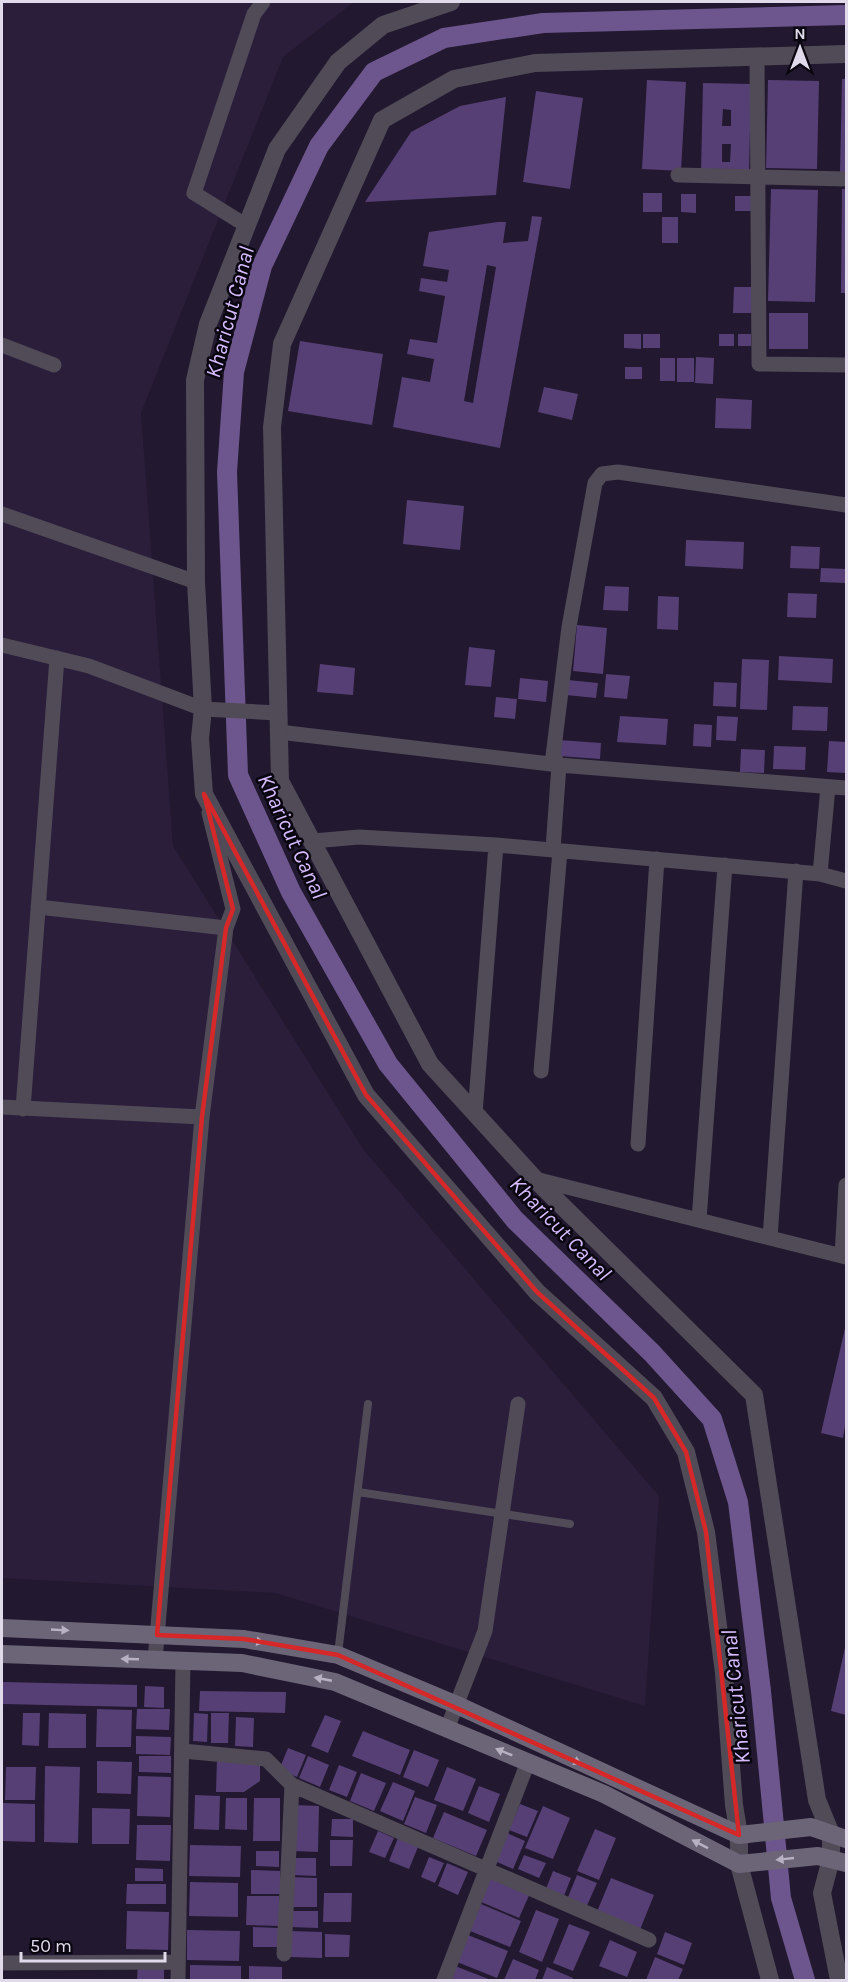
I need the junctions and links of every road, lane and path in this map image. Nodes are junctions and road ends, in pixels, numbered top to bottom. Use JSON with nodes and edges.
{"nodes":[{"id":1,"x":263,"y":2,"type":"edge"},
{"id":2,"x":451,"y":2,"type":"edge"},
{"id":3,"x":846,"y":54,"type":"edge"},
{"id":4,"x":757,"y":57,"type":"junction"},
{"id":5,"x":678,"y":175,"type":"dead end"},
{"id":6,"x":757,"y":177,"type":"junction"},
{"id":7,"x":846,"y":179,"type":"edge"},
{"id":8,"x":247,"y":226,"type":"junction"},
{"id":9,"x":2,"y":345,"type":"edge"},
{"id":10,"x":54,"y":365,"type":"dead end"},
{"id":11,"x":846,"y":365,"type":"edge"},
{"id":12,"x":846,"y":505,"type":"edge"},
{"id":13,"x":2,"y":514,"type":"edge"},
{"id":14,"x":196,"y":582,"type":"junction"},
{"id":15,"x":2,"y":645,"type":"edge"},
{"id":16,"x":57,"y":658,"type":"junction"},
{"id":17,"x":206,"y":710,"type":"junction"},
{"id":18,"x":277,"y":713,"type":"junction"},
{"id":19,"x":279,"y":732,"type":"junction"},
{"id":20,"x":559,"y":765,"type":"junction"},
{"id":21,"x":828,"y":787,"type":"junction"},
{"id":22,"x":846,"y":788,"type":"edge"},
{"id":23,"x":204,"y":794,"type":"junction"},
{"id":24,"x":312,"y":841,"type":"junction"},
{"id":25,"x":496,"y":845,"type":"junction"},
{"id":26,"x":557,"y":850,"type":"junction"},
{"id":27,"x":657,"y":859,"type":"junction"},
{"id":28,"x":725,"y":865,"type":"junction"},
{"id":29,"x":796,"y":872,"type":"junction"},
{"id":30,"x":820,"y":874,"type":"junction"},
{"id":31,"x":846,"y":881,"type":"edge"},
{"id":32,"x":38,"y":907,"type":"junction"},
{"id":33,"x":226,"y":928,"type":"junction"},
{"id":34,"x":541,"y":1071,"type":"dead end"},
{"id":35,"x":2,"y":1107,"type":"edge"},
{"id":36,"x":23,"y":1109,"type":"junction"},
{"id":37,"x":475,"y":1114,"type":"junction"},
{"id":38,"x":202,"y":1118,"type":"junction"},
{"id":39,"x":638,"y":1144,"type":"dead end"},
{"id":40,"x":535,"y":1179,"type":"junction"},
{"id":41,"x":846,"y":1185,"type":"edge"},
{"id":42,"x":699,"y":1220,"type":"junction"},
{"id":43,"x":770,"y":1238,"type":"junction"},
{"id":44,"x":844,"y":1257,"type":"edge"},
{"id":45,"x":368,"y":1404,"type":"dead end"},
{"id":46,"x":518,"y":1404,"type":"dead end"},
{"id":47,"x":358,"y":1492,"type":"junction"},
{"id":48,"x":503,"y":1512,"type":"junction"},
{"id":49,"x":570,"y":1524,"type":"dead end"},
{"id":50,"x":2,"y":1628,"type":"edge"},
{"id":51,"x":157,"y":1635,"type":"junction"},
{"id":52,"x":2,"y":1654,"type":"edge"},
{"id":53,"x":338,"y":1655,"type":"junction"},
{"id":54,"x":155,"y":1660,"type":"junction"},
{"id":55,"x":183,"y":1661,"type":"junction"},
{"id":56,"x":457,"y":1705,"type":"junction"},
{"id":57,"x":447,"y":1729,"type":"junction"},
{"id":58,"x":183,"y":1751,"type":"junction"},
{"id":59,"x":528,"y":1762,"type":"junction"},
{"id":60,"x":292,"y":1785,"type":"junction"},
{"id":61,"x":743,"y":1834,"type":"junction"},
{"id":62,"x":839,"y":1837,"type":"edge"},
{"id":63,"x":832,"y":1860,"type":"edge"},
{"id":64,"x":746,"y":1863,"type":"junction"},
{"id":65,"x":485,"y":1870,"type":"junction"},
{"id":66,"x":649,"y":1940,"type":"dead end"},
{"id":67,"x":284,"y":1954,"type":"dead end"},
{"id":68,"x":178,"y":1962,"type":"junction"},
{"id":69,"x":2,"y":1963,"type":"edge"},
{"id":70,"x":178,"y":1980,"type":"edge"},
{"id":71,"x":444,"y":1980,"type":"edge"},
{"id":72,"x":770,"y":1980,"type":"edge"},
{"id":73,"x":839,"y":1980,"type":"edge"}],
"edges":[{"from":1,"to":8,"type":"street"},
{"from":2,"to":8,"type":"street"},
{"from":3,"to":4,"type":"street"},
{"from":4,"to":6,"type":"street"},
{"from":4,"to":18,"type":"street"},
{"from":5,"to":6,"type":"street"},
{"from":6,"to":7,"type":"street"},
{"from":6,"to":11,"type":"street"},
{"from":8,"to":14,"type":"street"},
{"from":9,"to":10,"type":"street"},
{"from":12,"to":20,"type":"street"},
{"from":13,"to":14,"type":"street"},
{"from":14,"to":17,"type":"street"},
{"from":15,"to":16,"type":"street"},
{"from":16,"to":17,"type":"street"},
{"from":16,"to":32,"type":"street"},
{"from":17,"to":18,"type":"street"},
{"from":17,"to":23,"type":"street"},
{"from":18,"to":19,"type":"street"},
{"from":19,"to":20,"type":"street"},
{"from":19,"to":24,"type":"street"},
{"from":20,"to":21,"type":"street"},
{"from":20,"to":26,"type":"street"},
{"from":21,"to":22,"type":"street"},
{"from":21,"to":30,"type":"street"},
{"from":23,"to":33,"type":"street"},
{"from":23,"to":61,"type":"street"},
{"from":24,"to":25,"type":"street"},
{"from":24,"to":37,"type":"street"},
{"from":25,"to":26,"type":"street"},
{"from":25,"to":37,"type":"street"},
{"from":26,"to":27,"type":"street"},
{"from":26,"to":34,"type":"street"},
{"from":27,"to":28,"type":"street"},
{"from":27,"to":39,"type":"street"},
{"from":28,"to":29,"type":"street"},
{"from":28,"to":42,"type":"street"},
{"from":29,"to":30,"type":"street"},
{"from":29,"to":43,"type":"street"},
{"from":30,"to":31,"type":"street"},
{"from":32,"to":33,"type":"street"},
{"from":32,"to":36,"type":"street"},
{"from":33,"to":38,"type":"street"},
{"from":35,"to":36,"type":"street"},
{"from":36,"to":38,"type":"street"},
{"from":37,"to":40,"type":"street"},
{"from":38,"to":51,"type":"street"},
{"from":40,"to":42,"type":"street"},
{"from":40,"to":62,"type":"street"},
{"from":41,"to":44,"type":"street"},
{"from":42,"to":43,"type":"street"},
{"from":43,"to":44,"type":"street"},
{"from":45,"to":47,"type":"lane"},
{"from":46,"to":48,"type":"street"},
{"from":47,"to":48,"type":"lane"},
{"from":47,"to":53,"type":"lane"},
{"from":48,"to":49,"type":"lane"},
{"from":48,"to":56,"type":"street"},
{"from":50,"to":51,"type":"main road","one_way":true},
{"from":51,"to":53,"type":"main road","one_way":true},
{"from":51,"to":54,"type":"street"},
{"from":54,"to":52,"type":"main road","one_way":true},
{"from":53,"to":56,"type":"main road"},
{"from":54,"to":55,"type":"main road"},
{"from":57,"to":55,"type":"main road","one_way":true},
{"from":55,"to":58,"type":"street"},
{"from":56,"to":57,"type":"street"},
{"from":56,"to":61,"type":"main road","one_way":true},
{"from":59,"to":57,"type":"main road","one_way":true},
{"from":58,"to":60,"type":"street"},
{"from":58,"to":68,"type":"street"},
{"from":64,"to":59,"type":"main road","one_way":true},
{"from":59,"to":65,"type":"street"},
{"from":60,"to":65,"type":"street"},
{"from":60,"to":67,"type":"street"},
{"from":61,"to":62,"type":"main road"},
{"from":61,"to":64,"type":"street"},
{"from":62,"to":63,"type":"street"},
{"from":63,"to":64,"type":"main road","one_way":true},
{"from":63,"to":73,"type":"street"},
{"from":64,"to":72,"type":"street"},
{"from":65,"to":66,"type":"street"},
{"from":65,"to":71,"type":"street"},
{"from":68,"to":69,"type":"street"},
{"from":68,"to":70,"type":"street"}]}
